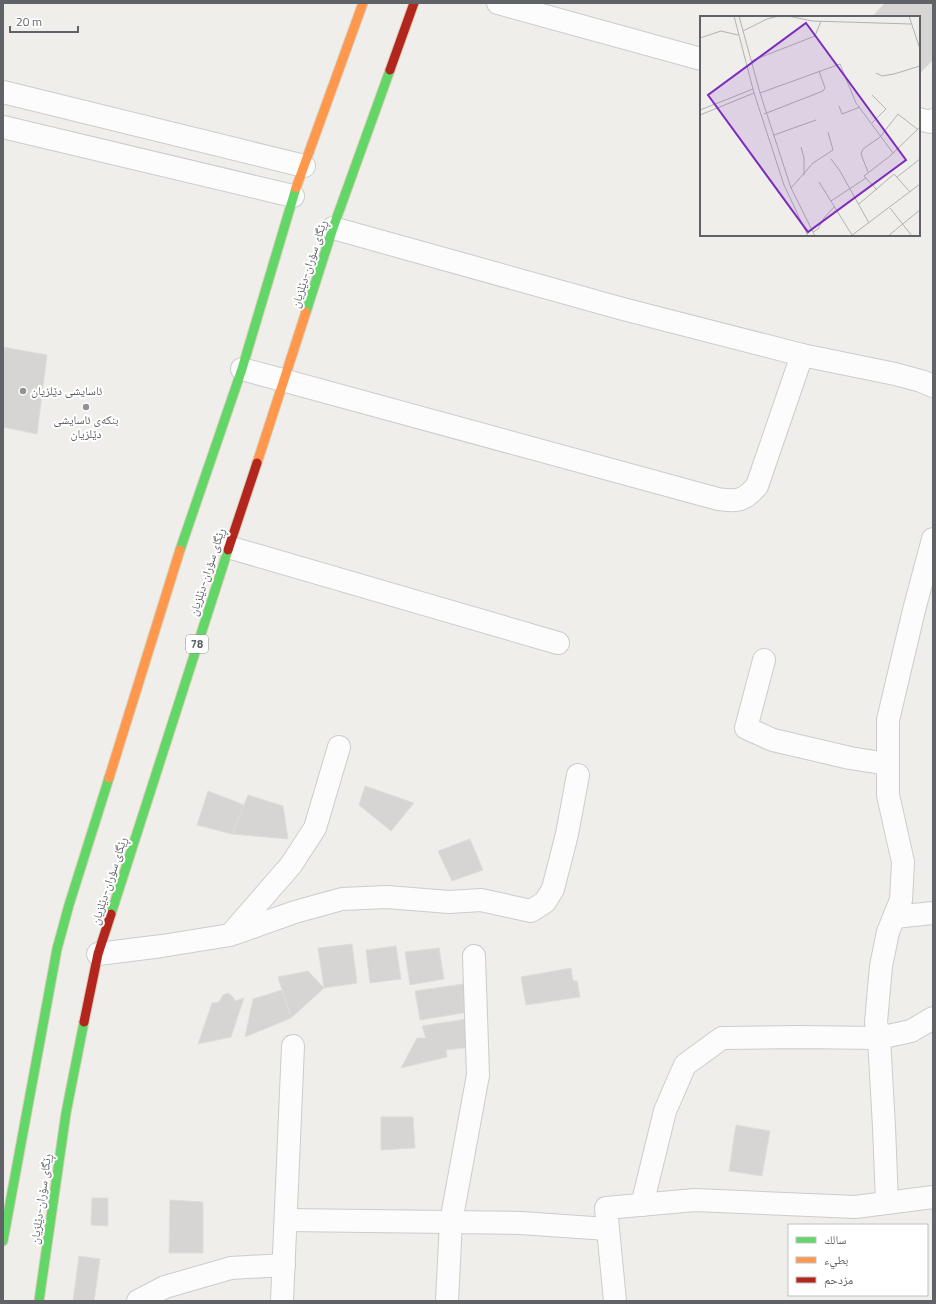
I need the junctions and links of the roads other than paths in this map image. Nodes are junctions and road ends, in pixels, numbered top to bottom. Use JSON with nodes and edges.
{"nodes":[{"id":1,"x":363,"y":3,"type":"edge"},
{"id":2,"x":414,"y":3,"type":"edge"},
{"id":3,"x":498,"y":3,"type":"edge"},
{"id":4,"x":700,"y":59,"type":"edge"},
{"id":5,"x":3,"y":92,"type":"edge"},
{"id":6,"x":920,"y":119,"type":"edge"},
{"id":7,"x":933,"y":120,"type":"edge"},
{"id":8,"x":3,"y":127,"type":"edge"},
{"id":9,"x":304,"y":166,"type":"junction"},
{"id":10,"x":293,"y":196,"type":"junction"},
{"id":11,"x":332,"y":228,"type":"junction"},
{"id":12,"x":802,"y":355,"type":"junction"},
{"id":13,"x":242,"y":368,"type":"junction"},
{"id":14,"x":284,"y":381,"type":"junction"},
{"id":15,"x":933,"y":386,"type":"edge"},
{"id":16,"x":933,"y":539,"type":"edge"},
{"id":17,"x":228,"y":547,"type":"junction"},
{"id":18,"x":558,"y":643,"type":"dead end"},
{"id":19,"x":764,"y":660,"type":"dead end"},
{"id":20,"x":339,"y":748,"type":"dead end"},
{"id":21,"x":888,"y":764,"type":"junction"},
{"id":22,"x":578,"y":775,"type":"dead end"},
{"id":23,"x":933,"y":913,"type":"edge"},
{"id":24,"x":894,"y":917,"type":"junction"},
{"id":25,"x":230,"y":934,"type":"junction"},
{"id":26,"x":98,"y":954,"type":"junction"},
{"id":27,"x":474,"y":956,"type":"dead end"},
{"id":28,"x":933,"y":1018,"type":"edge"},
{"id":29,"x":879,"y":1038,"type":"junction"},
{"id":30,"x":293,"y":1046,"type":"dead end"},
{"id":31,"x":933,"y":1197,"type":"edge"},
{"id":32,"x":886,"y":1203,"type":"junction"},
{"id":33,"x":642,"y":1205,"type":"junction"},
{"id":34,"x":286,"y":1220,"type":"junction"},
{"id":35,"x":451,"y":1222,"type":"junction"},
{"id":36,"x":607,"y":1229,"type":"junction"},
{"id":37,"x":3,"y":1241,"type":"edge"},
{"id":38,"x":284,"y":1265,"type":"junction"},
{"id":39,"x":39,"y":1301,"type":"edge"},
{"id":40,"x":138,"y":1301,"type":"edge"},
{"id":41,"x":282,"y":1301,"type":"edge"},
{"id":42,"x":447,"y":1301,"type":"edge"},
{"id":43,"x":615,"y":1301,"type":"edge"}],
"edges":[{"from":1,"to":9,"type":"main road"},
{"from":2,"to":11,"type":"main road","name":"ڕێگای سۆران-دێلزیان","number":"78"},
{"from":3,"to":4,"type":"street"},
{"from":5,"to":9,"type":"street"},
{"from":6,"to":7,"type":"street"},
{"from":8,"to":10,"type":"street"},
{"from":9,"to":10,"type":"main road"},
{"from":10,"to":13,"type":"main road"},
{"from":11,"to":12,"type":"street"},
{"from":11,"to":14,"type":"main road","name":"ڕێگای سۆران-دێلزیان","number":"78"},
{"from":12,"to":14,"type":"street"},
{"from":12,"to":15,"type":"street"},
{"from":13,"to":14,"type":"street"},
{"from":13,"to":37,"type":"main road"},
{"from":14,"to":17,"type":"main road","name":"ڕێگای سۆران-دێلزیان","number":"78"},
{"from":16,"to":21,"type":"street"},
{"from":17,"to":18,"type":"street"},
{"from":17,"to":26,"type":"main road","name":"ڕێگای سۆران-دێلزیان","number":"78"},
{"from":19,"to":21,"type":"street"},
{"from":20,"to":25,"type":"street"},
{"from":21,"to":24,"type":"street"},
{"from":22,"to":25,"type":"street"},
{"from":23,"to":24,"type":"street"},
{"from":24,"to":29,"type":"street"},
{"from":25,"to":26,"type":"street"},
{"from":26,"to":39,"type":"main road","name":"ڕێگای سۆران-دێلزیان","number":"78"},
{"from":27,"to":35,"type":"street"},
{"from":28,"to":29,"type":"street"},
{"from":29,"to":32,"type":"street"},
{"from":29,"to":33,"type":"street"},
{"from":30,"to":34,"type":"street"},
{"from":31,"to":32,"type":"street"},
{"from":32,"to":33,"type":"street"},
{"from":33,"to":36,"type":"street"},
{"from":34,"to":35,"type":"street"},
{"from":34,"to":38,"type":"street"},
{"from":35,"to":36,"type":"street"},
{"from":35,"to":42,"type":"street"},
{"from":36,"to":43,"type":"street"},
{"from":38,"to":40,"type":"street"},
{"from":38,"to":41,"type":"street"}]}
